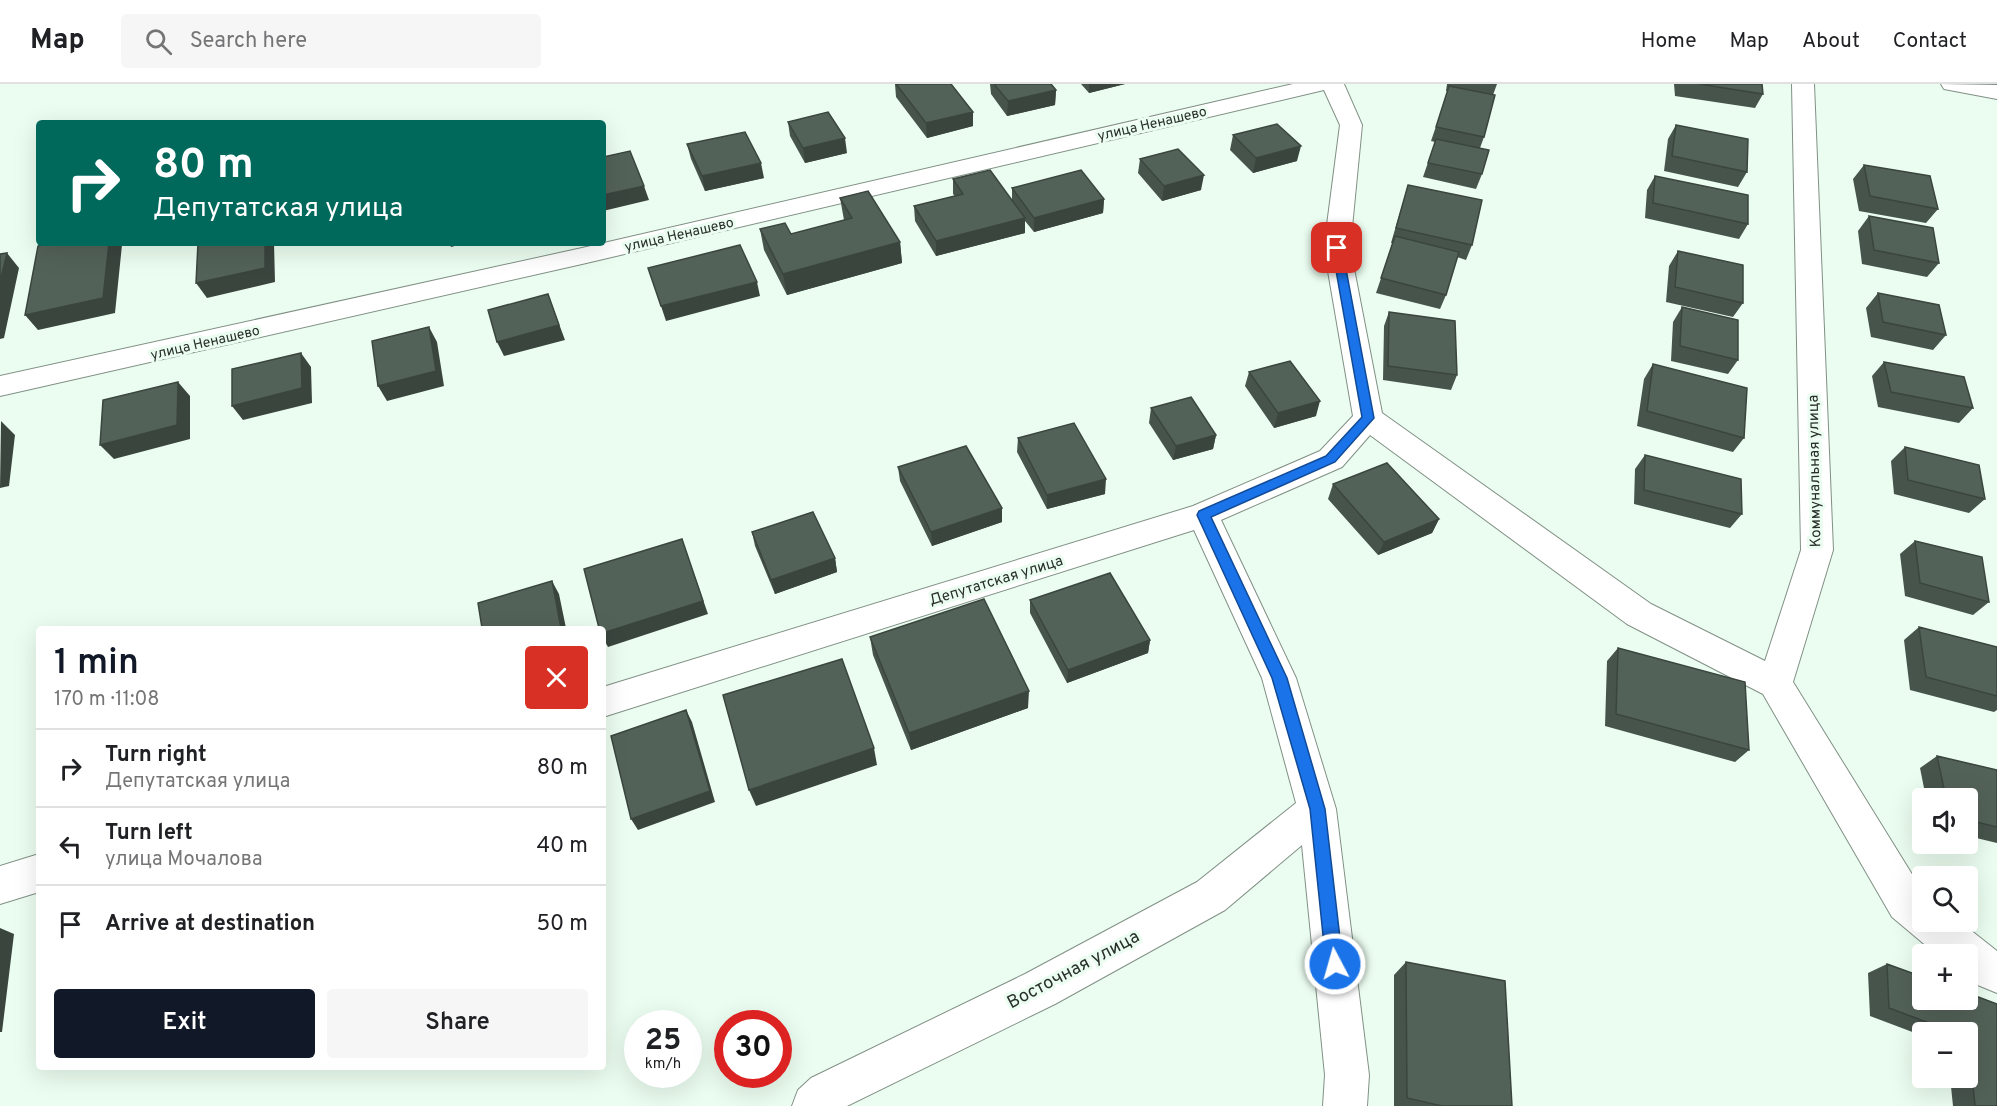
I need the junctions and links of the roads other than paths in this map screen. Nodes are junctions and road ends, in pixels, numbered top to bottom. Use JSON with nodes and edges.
{"nodes":[{"id":1,"x":1321,"y":84,"type":"edge"},
{"id":2,"x":1333,"y":84,"type":"edge"},
{"id":3,"x":1803,"y":84,"type":"edge"},
{"id":4,"x":1953,"y":84,"type":"edge"},
{"id":5,"x":1997,"y":92,"type":"edge"},
{"id":6,"x":0,"y":386,"type":"edge"},
{"id":7,"x":1368,"y":418,"type":"junction"},
{"id":8,"x":1203,"y":515,"type":"junction"},
{"id":9,"x":1775,"y":683,"type":"junction"},
{"id":10,"x":606,"y":701,"type":"edge"},
{"id":11,"x":1317,"y":809,"type":"junction"},
{"id":12,"x":36,"y":874,"type":"edge"},
{"id":13,"x":0,"y":885,"type":"edge"},
{"id":14,"x":1912,"y":908,"type":"edge"},
{"id":15,"x":1941,"y":932,"type":"edge"},
{"id":16,"x":1979,"y":963,"type":"edge"},
{"id":17,"x":814,"y":1106,"type":"edge"},
{"id":18,"x":1346,"y":1106,"type":"edge"}],
"edges":[{"from":1,"to":6,"type":"street","name":"улица Ненашево"},
{"from":2,"to":7,"type":"street"},
{"from":3,"to":9,"type":"street","name":"Коммунальная улица"},
{"from":4,"to":5,"type":"street"},
{"from":7,"to":8,"type":"street","name":"Депутатская улица"},
{"from":7,"to":9,"type":"street"},
{"from":8,"to":10,"type":"street","name":"Депутатская улица"},
{"from":8,"to":11,"type":"street"},
{"from":9,"to":14,"type":"street"},
{"from":11,"to":17,"type":"street","name":"Восточная улица"},
{"from":11,"to":18,"type":"street"},
{"from":12,"to":13,"type":"street"},
{"from":15,"to":16,"type":"street"}]}
